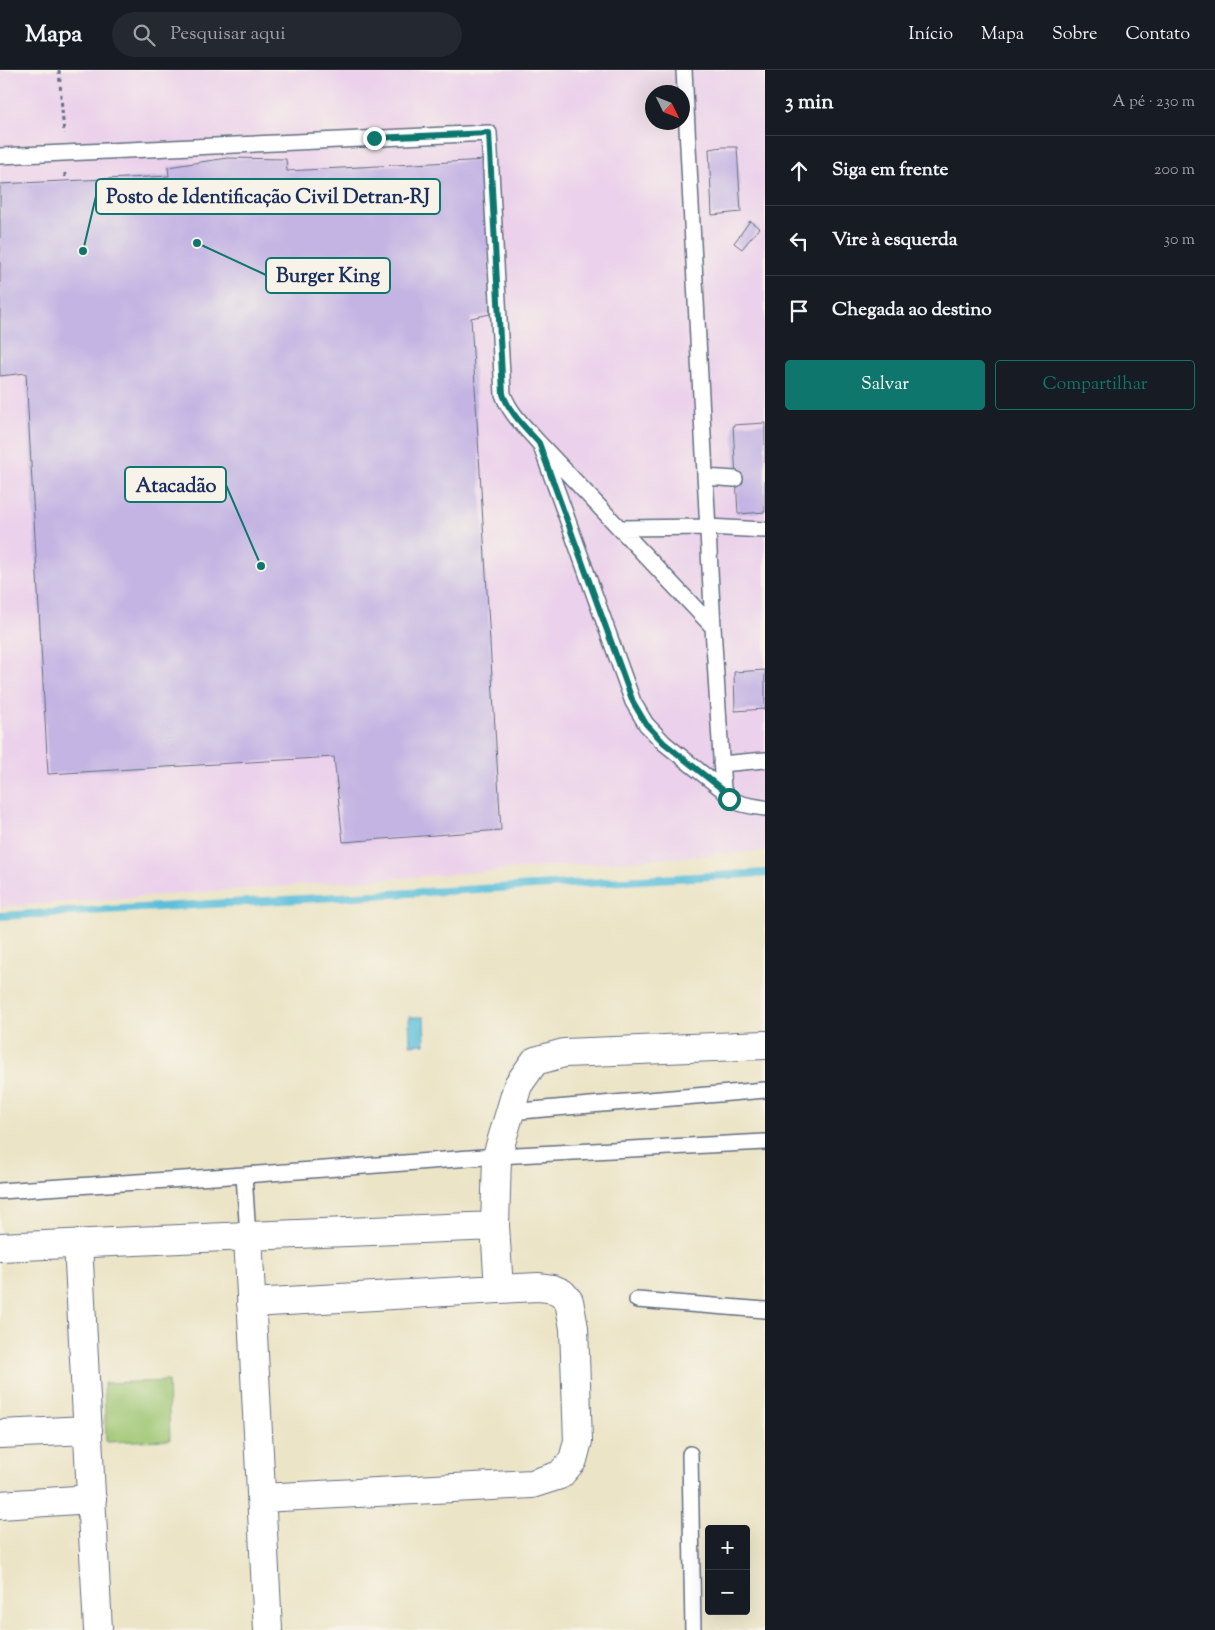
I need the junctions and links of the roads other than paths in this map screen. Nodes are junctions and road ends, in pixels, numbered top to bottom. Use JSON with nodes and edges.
{"nodes":[{"id":1,"x":684,"y":70,"type":"edge"},
{"id":2,"x":0,"y":156,"type":"edge"},
{"id":3,"x":539,"y":443,"type":"junction"},
{"id":4,"x":705,"y":477,"type":"junction"},
{"id":5,"x":735,"y":479,"type":"dead end"},
{"id":6,"x":707,"y":527,"type":"junction"},
{"id":7,"x":620,"y":528,"type":"junction"},
{"id":8,"x":765,"y":530,"type":"edge"},
{"id":9,"x":713,"y":627,"type":"junction"},
{"id":10,"x":765,"y":760,"type":"edge"},
{"id":11,"x":721,"y":764,"type":"junction"},
{"id":12,"x":723,"y":790,"type":"junction"},
{"id":13,"x":764,"y":808,"type":"edge"},
{"id":14,"x":765,"y":1045,"type":"edge"},
{"id":15,"x":765,"y":1090,"type":"edge"},
{"id":16,"x":509,"y":1112,"type":"junction"},
{"id":17,"x":765,"y":1142,"type":"edge"},
{"id":18,"x":497,"y":1156,"type":"junction"},
{"id":19,"x":244,"y":1175,"type":"junction"},
{"id":20,"x":0,"y":1191,"type":"edge"},
{"id":21,"x":495,"y":1226,"type":"junction"},
{"id":22,"x":248,"y":1236,"type":"junction"},
{"id":23,"x":78,"y":1243,"type":"junction"},
{"id":24,"x":0,"y":1247,"type":"edge"},
{"id":25,"x":499,"y":1289,"type":"junction"},
{"id":26,"x":637,"y":1300,"type":"dead end"},
{"id":27,"x":251,"y":1303,"type":"junction"},
{"id":28,"x":765,"y":1310,"type":"edge"},
{"id":29,"x":88,"y":1430,"type":"junction"},
{"id":30,"x":0,"y":1434,"type":"edge"},
{"id":31,"x":690,"y":1454,"type":"dead end"},
{"id":32,"x":261,"y":1498,"type":"junction"},
{"id":33,"x":92,"y":1499,"type":"junction"},
{"id":34,"x":0,"y":1505,"type":"edge"},
{"id":35,"x":98,"y":1630,"type":"edge"},
{"id":36,"x":268,"y":1630,"type":"edge"},
{"id":37,"x":693,"y":1630,"type":"edge"}],
"edges":[{"from":1,"to":4,"type":"lane"},
{"from":2,"to":3,"type":"lane"},
{"from":3,"to":7,"type":"lane"},
{"from":3,"to":12,"type":"lane"},
{"from":4,"to":5,"type":"lane"},
{"from":4,"to":6,"type":"lane"},
{"from":6,"to":7,"type":"lane"},
{"from":6,"to":8,"type":"lane"},
{"from":6,"to":9,"type":"lane"},
{"from":7,"to":9,"type":"lane"},
{"from":9,"to":11,"type":"lane"},
{"from":10,"to":11,"type":"lane"},
{"from":11,"to":12,"type":"lane"},
{"from":12,"to":13,"type":"lane"},
{"from":14,"to":16,"type":"street"},
{"from":15,"to":16,"type":"lane"},
{"from":16,"to":18,"type":"street"},
{"from":17,"to":18,"type":"lane"},
{"from":18,"to":19,"type":"lane"},
{"from":18,"to":21,"type":"street"},
{"from":19,"to":20,"type":"lane"},
{"from":19,"to":22,"type":"lane"},
{"from":21,"to":22,"type":"street"},
{"from":21,"to":25,"type":"street"},
{"from":22,"to":23,"type":"street"},
{"from":22,"to":27,"type":"street"},
{"from":23,"to":24,"type":"street"},
{"from":23,"to":29,"type":"street"},
{"from":25,"to":27,"type":"street"},
{"from":25,"to":32,"type":"street"},
{"from":26,"to":28,"type":"lane"},
{"from":27,"to":32,"type":"street"},
{"from":29,"to":30,"type":"street"},
{"from":29,"to":33,"type":"street"},
{"from":31,"to":37,"type":"lane"},
{"from":32,"to":36,"type":"street"},
{"from":33,"to":34,"type":"street"},
{"from":33,"to":35,"type":"street"}]}
